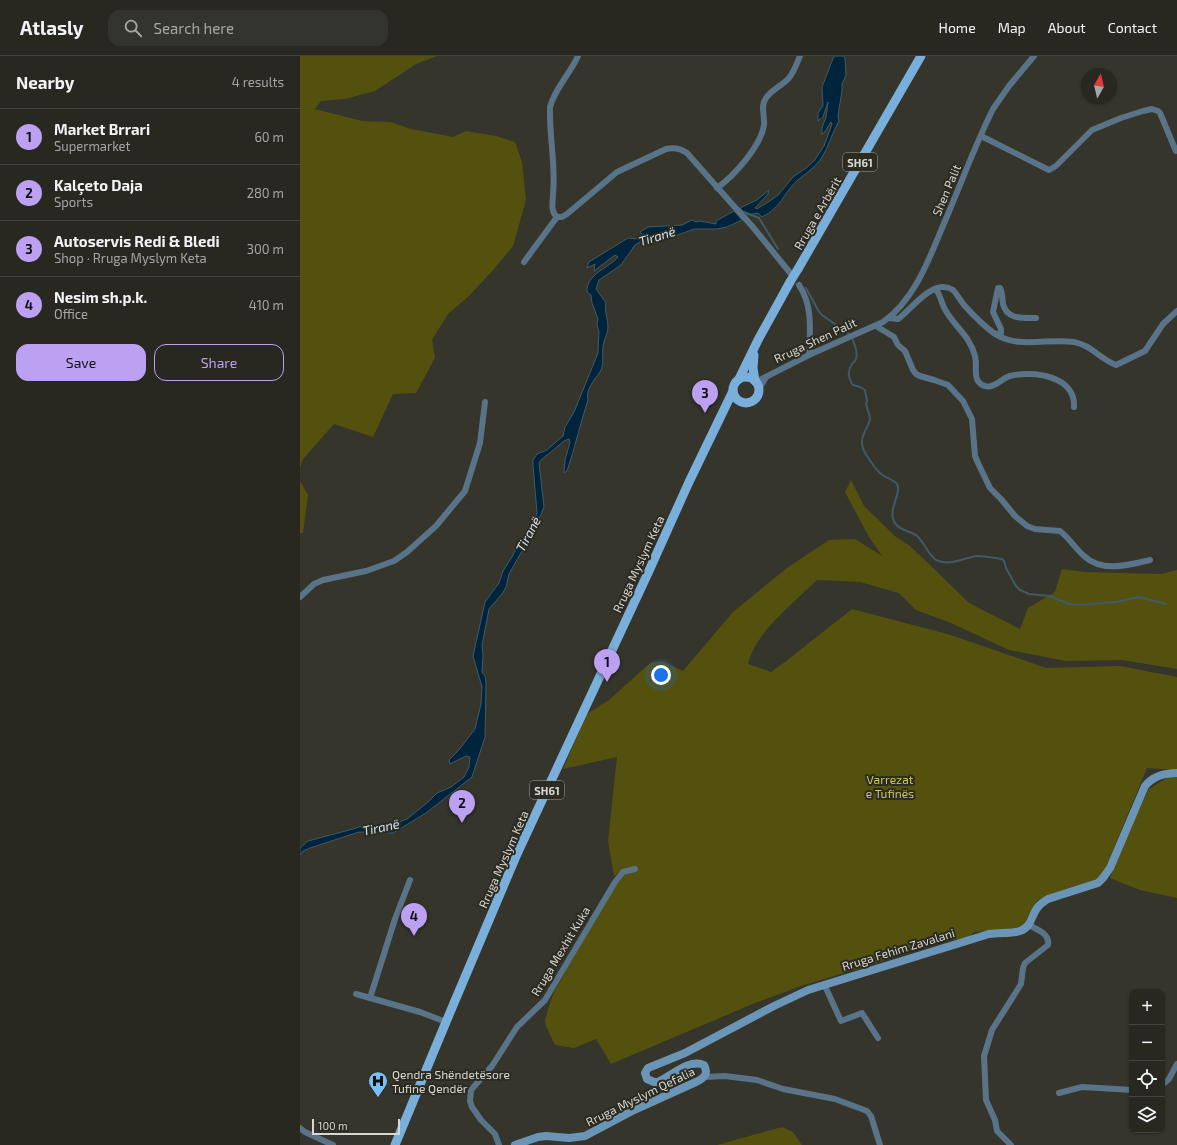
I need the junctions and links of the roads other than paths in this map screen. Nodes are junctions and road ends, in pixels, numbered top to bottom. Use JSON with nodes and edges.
{"nodes":[{"id":1,"x":578,"y":56,"type":"edge"},
{"id":2,"x":800,"y":56,"type":"edge"},
{"id":3,"x":921,"y":56,"type":"edge"},
{"id":4,"x":1034,"y":56,"type":"edge"},
{"id":5,"x":981,"y":136,"type":"junction"},
{"id":6,"x":1176,"y":151,"type":"edge"},
{"id":7,"x":717,"y":188,"type":"junction"},
{"id":8,"x":557,"y":217,"type":"junction"},
{"id":9,"x":524,"y":262,"type":"dead end"},
{"id":10,"x":795,"y":278,"type":"junction"},
{"id":11,"x":935,"y":289,"type":"junction"},
{"id":12,"x":1177,"y":311,"type":"edge"},
{"id":13,"x":889,"y":318,"type":"junction"},
{"id":14,"x":1036,"y":318,"type":"dead end"},
{"id":15,"x":874,"y":326,"type":"junction"},
{"id":16,"x":996,"y":334,"type":"junction"},
{"id":17,"x":758,"y":340,"type":"junction"},
{"id":18,"x":809,"y":355,"type":"junction"},
{"id":19,"x":767,"y":376,"type":"junction"},
{"id":20,"x":739,"y":379,"type":"junction"},
{"id":21,"x":756,"y":385,"type":"junction"},
{"id":22,"x":733,"y":391,"type":"junction"},
{"id":23,"x":485,"y":402,"type":"dead end"},
{"id":24,"x":743,"y":403,"type":"junction"},
{"id":25,"x":1074,"y":407,"type":"dead end"},
{"id":26,"x":724,"y":411,"type":"junction"},
{"id":27,"x":1150,"y":560,"type":"dead end"},
{"id":28,"x":300,"y":598,"type":"edge"},
{"id":29,"x":1177,"y":773,"type":"edge"},
{"id":30,"x":635,"y":869,"type":"dead end"},
{"id":31,"x":410,"y":880,"type":"dead end"},
{"id":32,"x":1029,"y":925,"type":"junction"},
{"id":33,"x":824,"y":984,"type":"junction"},
{"id":34,"x":356,"y":994,"type":"dead end"},
{"id":35,"x":370,"y":998,"type":"junction"},
{"id":36,"x":446,"y":1022,"type":"junction"},
{"id":37,"x":878,"y":1038,"type":"dead end"},
{"id":38,"x":1177,"y":1064,"type":"edge"},
{"id":39,"x":705,"y":1077,"type":"junction"},
{"id":40,"x":1165,"y":1082,"type":"edge"},
{"id":41,"x":1129,"y":1090,"type":"edge"},
{"id":42,"x":1059,"y":1093,"type":"dead end"},
{"id":43,"x":300,"y":1128,"type":"edge"},
{"id":44,"x":520,"y":1144,"type":"edge"},
{"id":45,"x":1010,"y":1144,"type":"edge"},
{"id":46,"x":333,"y":1145,"type":"edge"},
{"id":47,"x":395,"y":1145,"type":"edge"},
{"id":48,"x":499,"y":1145,"type":"edge"},
{"id":49,"x":880,"y":1145,"type":"edge"}],
"edges":[{"from":1,"to":8,"type":"street"},
{"from":2,"to":7,"type":"street"},
{"from":3,"to":10,"type":"main road","name":"Rruga e Arbërit","number":"SH61"},
{"from":4,"to":5,"type":"street","name":"Shen Palit"},
{"from":5,"to":6,"type":"street"},
{"from":5,"to":13,"type":"street","name":"Shen Palit"},
{"from":7,"to":8,"type":"street"},
{"from":7,"to":10,"type":"street"},
{"from":8,"to":9,"type":"street"},
{"from":10,"to":17,"type":"main road","name":"Rruga e Arbërit","number":"SH61"},
{"from":10,"to":18,"type":"street"},
{"from":11,"to":13,"type":"street"},
{"from":11,"to":16,"type":"street"},
{"from":11,"to":25,"type":"street"},
{"from":12,"to":16,"type":"street"},
{"from":13,"to":15,"type":"street","name":"Shen Palit"},
{"from":14,"to":16,"type":"street"},
{"from":15,"to":18,"type":"street","name":"Rruga Shen Palit"},
{"from":15,"to":27,"type":"street"},
{"from":17,"to":20,"type":"main road","name":"Rruga e Arbërit","number":"SH61"},
{"from":17,"to":21,"type":"main road","name":"Rruga e Arbërit","number":"SH61"},
{"from":18,"to":19,"type":"street","name":"Rruga Shen Palit"},
{"from":19,"to":21,"type":"street","name":"Rruga Shen Palit"},
{"from":19,"to":21,"type":"street","name":"Rruga Shen Palit"},
{"from":20,"to":21,"type":"main road"},
{"from":20,"to":22,"type":"main road","number":"SH61"},
{"from":21,"to":24,"type":"main road"},
{"from":22,"to":24,"type":"main road"},
{"from":22,"to":26,"type":"main road","name":"Rruga Myslym Keta","number":"SH61"},
{"from":23,"to":28,"type":"street"},
{"from":24,"to":26,"type":"main road"},
{"from":26,"to":36,"type":"main road","name":"Rruga Myslym Keta","number":"SH61"},
{"from":29,"to":32,"type":"street"},
{"from":30,"to":48,"type":"street","name":"Rruga Mexhit Kuka"},
{"from":31,"to":35,"type":"street"},
{"from":32,"to":33,"type":"street","name":"Rruga Fehim Zavalani"},
{"from":32,"to":45,"type":"street"},
{"from":33,"to":37,"type":"street"},
{"from":33,"to":39,"type":"street","name":"Rruga Fehim Zavalani"},
{"from":34,"to":35,"type":"street"},
{"from":35,"to":36,"type":"street"},
{"from":36,"to":47,"type":"main road","name":"Rruga Myslym Keta","number":"SH61"},
{"from":38,"to":40,"type":"street"},
{"from":39,"to":44,"type":"street","name":"Rruga Myslym Qefalia"},
{"from":39,"to":49,"type":"street"},
{"from":41,"to":42,"type":"street"},
{"from":43,"to":46,"type":"street"}]}
